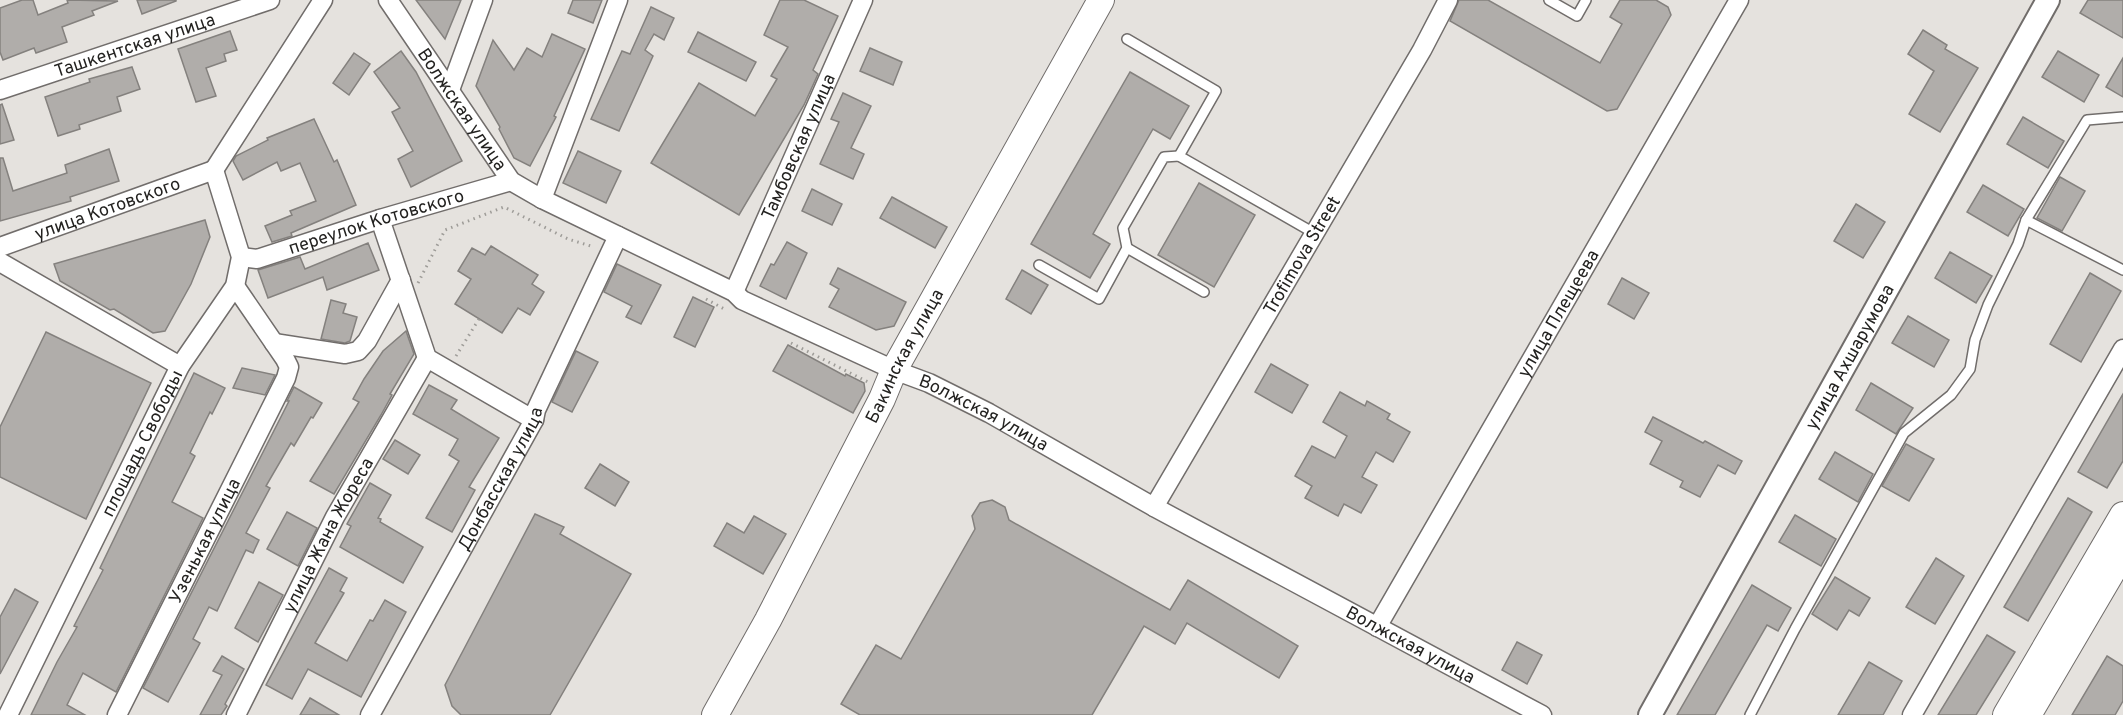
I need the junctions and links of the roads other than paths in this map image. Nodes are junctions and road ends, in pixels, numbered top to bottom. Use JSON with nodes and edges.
{"nodes":[{"id":1,"x":270,"y":0,"type":"edge"},
{"id":2,"x":323,"y":0,"type":"edge"},
{"id":3,"x":388,"y":0,"type":"edge"},
{"id":4,"x":483,"y":0,"type":"edge"},
{"id":5,"x":618,"y":0,"type":"edge"},
{"id":6,"x":863,"y":0,"type":"edge"},
{"id":7,"x":1101,"y":0,"type":"edge"},
{"id":8,"x":1448,"y":0,"type":"edge"},
{"id":9,"x":1549,"y":0,"type":"edge"},
{"id":10,"x":1586,"y":0,"type":"edge"},
{"id":11,"x":1739,"y":0,"type":"edge"},
{"id":12,"x":2048,"y":0,"type":"edge"},
{"id":13,"x":1126,"y":39,"type":"dead end"},
{"id":14,"x":0,"y":90,"type":"edge"},
{"id":15,"x":450,"y":90,"type":"junction"},
{"id":16,"x":2123,"y":117,"type":"edge"},
{"id":17,"x":1179,"y":156,"type":"junction"},
{"id":18,"x":214,"y":170,"type":"junction"},
{"id":19,"x":511,"y":181,"type":"junction"},
{"id":20,"x":542,"y":199,"type":"junction"},
{"id":21,"x":380,"y":219,"type":"junction"},
{"id":22,"x":2026,"y":220,"type":"junction"},
{"id":23,"x":1314,"y":233,"type":"junction"},
{"id":24,"x":614,"y":244,"type":"junction"},
{"id":25,"x":0,"y":247,"type":"edge"},
{"id":26,"x":1127,"y":248,"type":"junction"},
{"id":27,"x":241,"y":256,"type":"junction"},
{"id":28,"x":0,"y":262,"type":"edge"},
{"id":29,"x":1039,"y":265,"type":"dead end"},
{"id":30,"x":2123,"y":270,"type":"edge"},
{"id":31,"x":401,"y":280,"type":"junction"},
{"id":32,"x":235,"y":285,"type":"junction"},
{"id":33,"x":734,"y":292,"type":"junction"},
{"id":34,"x":1204,"y":292,"type":"dead end"},
{"id":35,"x":274,"y":343,"type":"junction"},
{"id":36,"x":2123,"y":349,"type":"edge"},
{"id":37,"x":426,"y":358,"type":"junction"},
{"id":38,"x":180,"y":366,"type":"junction"},
{"id":39,"x":894,"y":370,"type":"junction"},
{"id":40,"x":534,"y":420,"type":"junction"},
{"id":41,"x":1154,"y":507,"type":"junction"},
{"id":42,"x":2123,"y":515,"type":"edge"},
{"id":43,"x":2123,"y":553,"type":"edge"},
{"id":44,"x":1377,"y":627,"type":"junction"},
{"id":45,"x":8,"y":715,"type":"edge"},
{"id":46,"x":117,"y":715,"type":"edge"},
{"id":47,"x":236,"y":715,"type":"edge"},
{"id":48,"x":370,"y":715,"type":"edge"},
{"id":49,"x":715,"y":715,"type":"edge"},
{"id":50,"x":1542,"y":715,"type":"edge"},
{"id":51,"x":1650,"y":715,"type":"edge"},
{"id":52,"x":1750,"y":715,"type":"edge"},
{"id":53,"x":1912,"y":715,"type":"edge"},
{"id":54,"x":2006,"y":715,"type":"edge"},
{"id":55,"x":2028,"y":715,"type":"edge"}],
"edges":[{"from":1,"to":14,"type":"street","name":"Ташкентская улица"},
{"from":2,"to":18,"type":"street"},
{"from":3,"to":15,"type":"street","name":"Волжская улица"},
{"from":4,"to":15,"type":"street"},
{"from":5,"to":20,"type":"street"},
{"from":6,"to":33,"type":"street","name":"Тамбовская улица"},
{"from":7,"to":39,"type":"main road","name":"Бакинская улица"},
{"from":8,"to":23,"type":"street","name":"Trofimova Street"},
{"from":9,"to":10,"type":"lane"},
{"from":11,"to":44,"type":"street","name":"улица Плещеева"},
{"from":12,"to":51,"type":"street","name":"улица Ахшарумова"},
{"from":13,"to":17,"type":"lane"},
{"from":15,"to":19,"type":"street","name":"Волжская улица"},
{"from":16,"to":22,"type":"lane"},
{"from":17,"to":23,"type":"lane"},
{"from":17,"to":26,"type":"lane"},
{"from":18,"to":25,"type":"street","name":"улица Котовского"},
{"from":18,"to":27,"type":"street","name":"площадь Свободы"},
{"from":19,"to":20,"type":"street","name":"Волжская улица"},
{"from":19,"to":21,"type":"street","name":"переулок Котовского"},
{"from":20,"to":24,"type":"street","name":"Волжская улица"},
{"from":21,"to":27,"type":"street","name":"переулок Котовского"},
{"from":21,"to":31,"type":"street"},
{"from":22,"to":30,"type":"lane"},
{"from":22,"to":52,"type":"lane"},
{"from":23,"to":41,"type":"street","name":"Trofimova Street"},
{"from":24,"to":33,"type":"street","name":"Волжская улица"},
{"from":24,"to":40,"type":"street","name":"Донбасская улица"},
{"from":26,"to":29,"type":"lane"},
{"from":26,"to":34,"type":"lane"},
{"from":27,"to":32,"type":"street","name":"площадь Свободы"},
{"from":28,"to":38,"type":"street"},
{"from":31,"to":35,"type":"street"},
{"from":31,"to":37,"type":"street"},
{"from":32,"to":35,"type":"street"},
{"from":32,"to":38,"type":"street","name":"площадь Свободы"},
{"from":33,"to":39,"type":"street","name":"Волжская улица"},
{"from":35,"to":46,"type":"street","name":"Узенькая улица"},
{"from":36,"to":53,"type":"street"},
{"from":37,"to":40,"type":"street"},
{"from":37,"to":47,"type":"street","name":"улица Жана Жореса"},
{"from":38,"to":45,"type":"street","name":"площадь Свободы"},
{"from":39,"to":41,"type":"street","name":"Волжская улица"},
{"from":39,"to":49,"type":"main road","name":"Бакинская улица"},
{"from":40,"to":48,"type":"street","name":"Донбасская улица"},
{"from":41,"to":44,"type":"street","name":"Волжская улица"},
{"from":42,"to":54,"type":"main road"},
{"from":43,"to":55,"type":"main road"},
{"from":44,"to":50,"type":"street","name":"Волжская улица"}]}
